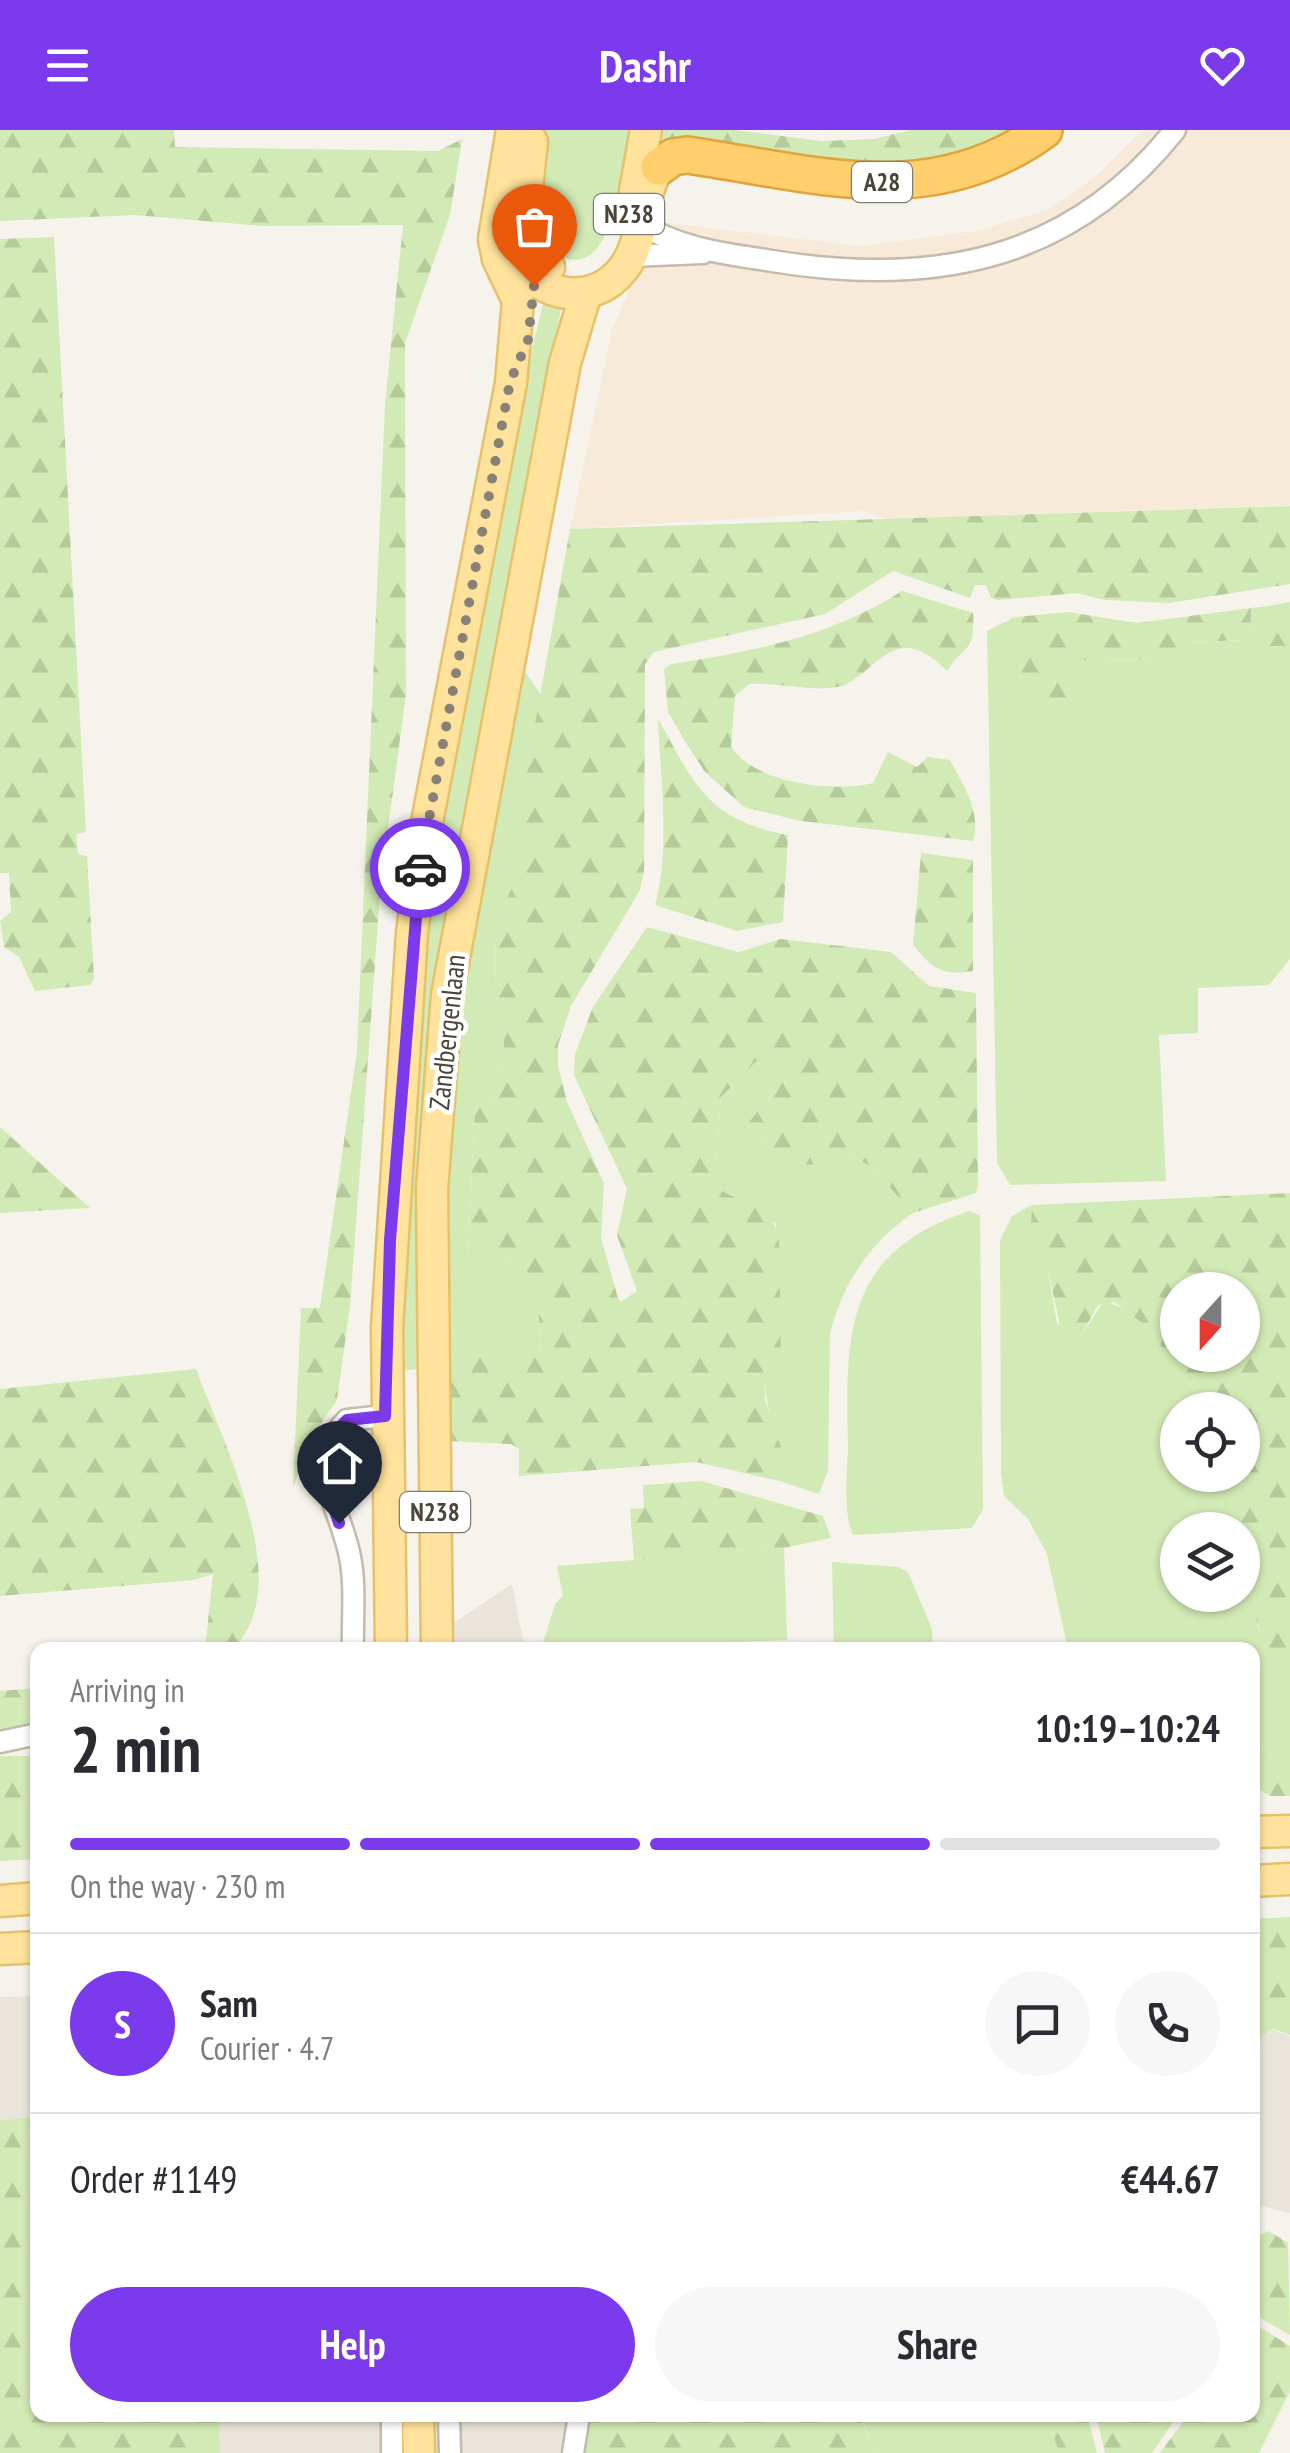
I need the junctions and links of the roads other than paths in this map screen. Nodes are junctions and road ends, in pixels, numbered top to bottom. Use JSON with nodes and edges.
{"nodes":[{"id":1,"x":512,"y":130,"type":"edge"},
{"id":2,"x":524,"y":130,"type":"edge"},
{"id":3,"x":646,"y":130,"type":"edge"},
{"id":4,"x":1044,"y":130,"type":"edge"},
{"id":5,"x":1175,"y":130,"type":"edge"},
{"id":6,"x":659,"y":167,"type":"joint"},
{"id":7,"x":634,"y":221,"type":"junction"},
{"id":8,"x":710,"y":252,"type":"junction"},
{"id":9,"x":631,"y":256,"type":"junction"},
{"id":10,"x":523,"y":280,"type":"junction"},
{"id":11,"x":579,"y":288,"type":"junction"},
{"id":12,"x":385,"y":1416,"type":"junction"},
{"id":13,"x":432,"y":1417,"type":"junction"},
{"id":14,"x":353,"y":1642,"type":"edge"},
{"id":15,"x":391,"y":1642,"type":"edge"},
{"id":16,"x":438,"y":1642,"type":"edge"},
{"id":17,"x":30,"y":1736,"type":"edge"},
{"id":18,"x":0,"y":1742,"type":"edge"},
{"id":19,"x":1290,"y":1831,"type":"edge"},
{"id":20,"x":1260,"y":1832,"type":"edge"},
{"id":21,"x":1290,"y":1879,"type":"edge"},
{"id":22,"x":1260,"y":1881,"type":"edge"},
{"id":23,"x":30,"y":1899,"type":"edge"},
{"id":24,"x":0,"y":1901,"type":"edge"},
{"id":25,"x":30,"y":1947,"type":"edge"},
{"id":26,"x":0,"y":1949,"type":"edge"},
{"id":27,"x":392,"y":2422,"type":"edge"},
{"id":28,"x":418,"y":2422,"type":"edge"},
{"id":29,"x":449,"y":2422,"type":"edge"},
{"id":30,"x":578,"y":2422,"type":"edge"},
{"id":31,"x":392,"y":2453,"type":"edge"},
{"id":32,"x":419,"y":2453,"type":"edge"},
{"id":33,"x":450,"y":2453,"type":"edge"},
{"id":34,"x":573,"y":2453,"type":"edge"}],
"edges":[{"from":1,"to":10,"type":"main road","number":"N238"},
{"from":2,"to":10,"type":"main road","number":"N238"},
{"from":2,"to":11,"type":"main road","number":"N238"},
{"from":3,"to":7,"type":"main road","number":"N238"},
{"from":4,"to":6,"type":"highway","number":"A28"},
{"from":5,"to":8,"type":"street"},
{"from":6,"to":7,"type":"main road","number":"N238"},
{"from":7,"to":8,"type":"street"},
{"from":7,"to":9,"type":"main road","number":"N238"},
{"from":7,"to":11,"type":"main road","number":"N238"},
{"from":8,"to":9,"type":"street"},
{"from":9,"to":11,"type":"main road","number":"N238"},
{"from":10,"to":11,"type":"main road"},
{"from":10,"to":12,"type":"main road","name":"Zandbergenlaan","number":"N238"},
{"from":11,"to":13,"type":"main road","name":"Zandbergenlaan","number":"N238"},
{"from":12,"to":13,"type":"main road"},
{"from":12,"to":14,"type":"street"},
{"from":12,"to":15,"type":"main road","name":"Zandbergenlaan","number":"N238"},
{"from":13,"to":16,"type":"main road","name":"Zandbergenlaan","number":"N238"},
{"from":17,"to":18,"type":"street"},
{"from":19,"to":20,"type":"main road"},
{"from":21,"to":22,"type":"main road"},
{"from":23,"to":24,"type":"main road"},
{"from":25,"to":26,"type":"main road"},
{"from":27,"to":31,"type":"street"},
{"from":28,"to":32,"type":"main road"},
{"from":29,"to":33,"type":"street"},
{"from":30,"to":34,"type":"street"}]}
